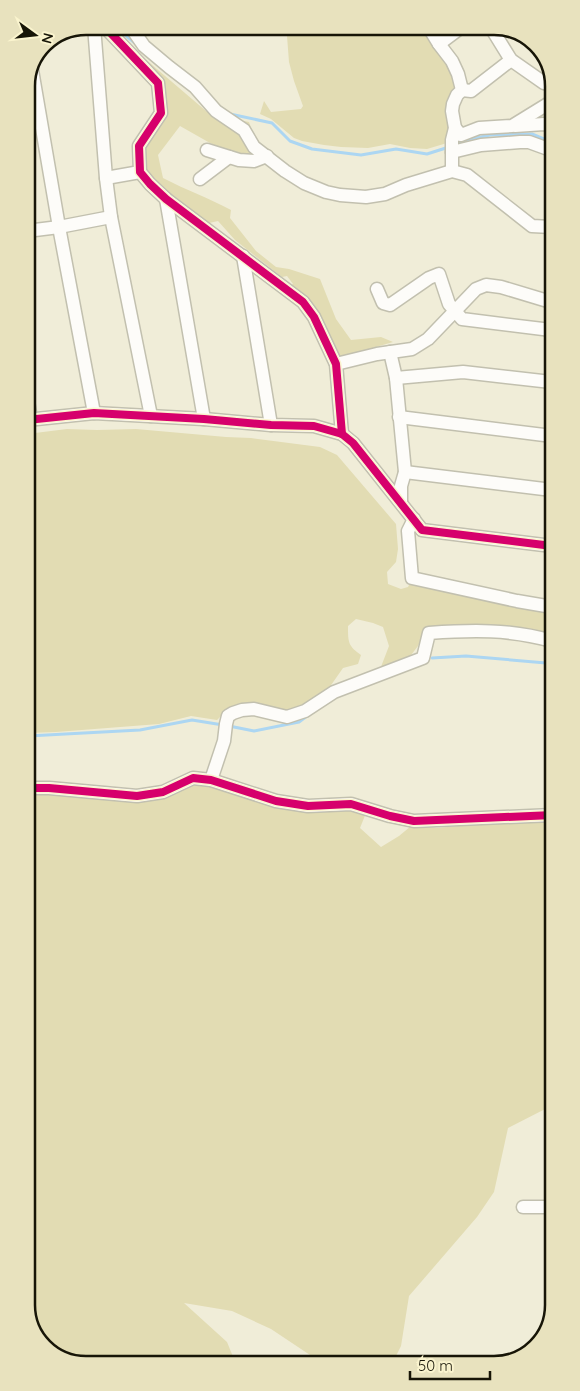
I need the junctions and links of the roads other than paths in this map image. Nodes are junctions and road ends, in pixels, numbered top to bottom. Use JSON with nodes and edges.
{"nodes":[{"id":1,"x":95,"y":35,"type":"edge"},
{"id":2,"x":113,"y":35,"type":"edge"},
{"id":3,"x":136,"y":35,"type":"edge"},
{"id":4,"x":434,"y":35,"type":"edge"},
{"id":5,"x":451,"y":35,"type":"edge"},
{"id":6,"x":496,"y":35,"type":"edge"},
{"id":7,"x":439,"y":44,"type":"junction"},
{"id":8,"x":511,"y":60,"type":"junction"},
{"id":9,"x":545,"y":82,"type":"edge"},
{"id":10,"x":35,"y":87,"type":"edge"},
{"id":11,"x":462,"y":90,"type":"junction"},
{"id":12,"x":545,"y":106,"type":"edge"},
{"id":13,"x":545,"y":124,"type":"edge"},
{"id":14,"x":512,"y":126,"type":"junction"},
{"id":15,"x":455,"y":128,"type":"junction"},
{"id":16,"x":545,"y":148,"type":"edge"},
{"id":17,"x":207,"y":150,"type":"dead end"},
{"id":18,"x":452,"y":152,"type":"junction"},
{"id":19,"x":267,"y":156,"type":"junction"},
{"id":20,"x":229,"y":157,"type":"junction"},
{"id":21,"x":452,"y":170,"type":"junction"},
{"id":22,"x":140,"y":172,"type":"junction"},
{"id":23,"x":106,"y":178,"type":"junction"},
{"id":24,"x":200,"y":179,"type":"dead end"},
{"id":25,"x":166,"y":199,"type":"junction"},
{"id":26,"x":111,"y":217,"type":"junction"},
{"id":27,"x":59,"y":227,"type":"junction"},
{"id":28,"x":545,"y":227,"type":"edge"},
{"id":29,"x":35,"y":230,"type":"edge"},
{"id":30,"x":243,"y":256,"type":"junction"},
{"id":31,"x":377,"y":289,"type":"dead end"},
{"id":32,"x":545,"y":300,"type":"edge"},
{"id":33,"x":455,"y":312,"type":"junction"},
{"id":34,"x":545,"y":329,"type":"edge"},
{"id":35,"x":390,"y":352,"type":"junction"},
{"id":36,"x":336,"y":364,"type":"junction"},
{"id":37,"x":396,"y":378,"type":"junction"},
{"id":38,"x":545,"y":381,"type":"edge"},
{"id":39,"x":94,"y":414,"type":"junction"},
{"id":40,"x":151,"y":416,"type":"junction"},
{"id":41,"x":399,"y":417,"type":"junction"},
{"id":42,"x":35,"y":419,"type":"edge"},
{"id":43,"x":204,"y":420,"type":"junction"},
{"id":44,"x":271,"y":425,"type":"junction"},
{"id":45,"x":342,"y":434,"type":"junction"},
{"id":46,"x":545,"y":435,"type":"edge"},
{"id":47,"x":405,"y":472,"type":"junction"},
{"id":48,"x":545,"y":489,"type":"edge"},
{"id":49,"x":401,"y":502,"type":"junction"},
{"id":50,"x":414,"y":519,"type":"junction"},
{"id":51,"x":545,"y":545,"type":"edge"},
{"id":52,"x":545,"y":606,"type":"edge"},
{"id":53,"x":545,"y":640,"type":"edge"},
{"id":54,"x":211,"y":780,"type":"junction"},
{"id":55,"x":35,"y":788,"type":"edge"},
{"id":56,"x":545,"y":815,"type":"edge"},
{"id":57,"x":523,"y":1207,"type":"dead end"},
{"id":58,"x":545,"y":1207,"type":"edge"}],
"edges":[{"from":1,"to":23,"type":"street"},
{"from":2,"to":22,"type":"street"},
{"from":3,"to":19,"type":"street"},
{"from":4,"to":7,"type":"street"},
{"from":5,"to":7,"type":"street"},
{"from":6,"to":8,"type":"street"},
{"from":7,"to":11,"type":"street"},
{"from":8,"to":9,"type":"street"},
{"from":8,"to":11,"type":"street"},
{"from":10,"to":27,"type":"street"},
{"from":11,"to":15,"type":"street"},
{"from":12,"to":14,"type":"street"},
{"from":13,"to":14,"type":"street"},
{"from":14,"to":15,"type":"street"},
{"from":15,"to":18,"type":"street"},
{"from":16,"to":18,"type":"street"},
{"from":17,"to":20,"type":"street"},
{"from":18,"to":21,"type":"street"},
{"from":19,"to":20,"type":"street"},
{"from":19,"to":21,"type":"street"},
{"from":20,"to":24,"type":"street"},
{"from":21,"to":28,"type":"street"},
{"from":22,"to":23,"type":"street"},
{"from":22,"to":25,"type":"street"},
{"from":23,"to":26,"type":"street"},
{"from":25,"to":30,"type":"street"},
{"from":25,"to":43,"type":"street"},
{"from":26,"to":27,"type":"street"},
{"from":26,"to":40,"type":"street"},
{"from":27,"to":29,"type":"street"},
{"from":27,"to":39,"type":"street"},
{"from":30,"to":36,"type":"street"},
{"from":30,"to":44,"type":"street"},
{"from":31,"to":33,"type":"street"},
{"from":32,"to":33,"type":"street"},
{"from":33,"to":34,"type":"street"},
{"from":33,"to":35,"type":"street"},
{"from":35,"to":36,"type":"street"},
{"from":35,"to":37,"type":"street"},
{"from":36,"to":45,"type":"street"},
{"from":37,"to":38,"type":"street"},
{"from":37,"to":41,"type":"street"},
{"from":39,"to":40,"type":"street"},
{"from":39,"to":42,"type":"street"},
{"from":40,"to":43,"type":"street"},
{"from":41,"to":46,"type":"street"},
{"from":41,"to":47,"type":"street"},
{"from":43,"to":44,"type":"street"},
{"from":44,"to":45,"type":"street"},
{"from":45,"to":49,"type":"street"},
{"from":47,"to":48,"type":"street"},
{"from":47,"to":49,"type":"street"},
{"from":49,"to":50,"type":"street"},
{"from":50,"to":51,"type":"street"},
{"from":50,"to":52,"type":"street"},
{"from":53,"to":54,"type":"street"},
{"from":54,"to":55,"type":"street"},
{"from":54,"to":56,"type":"street"},
{"from":57,"to":58,"type":"street"}]}
